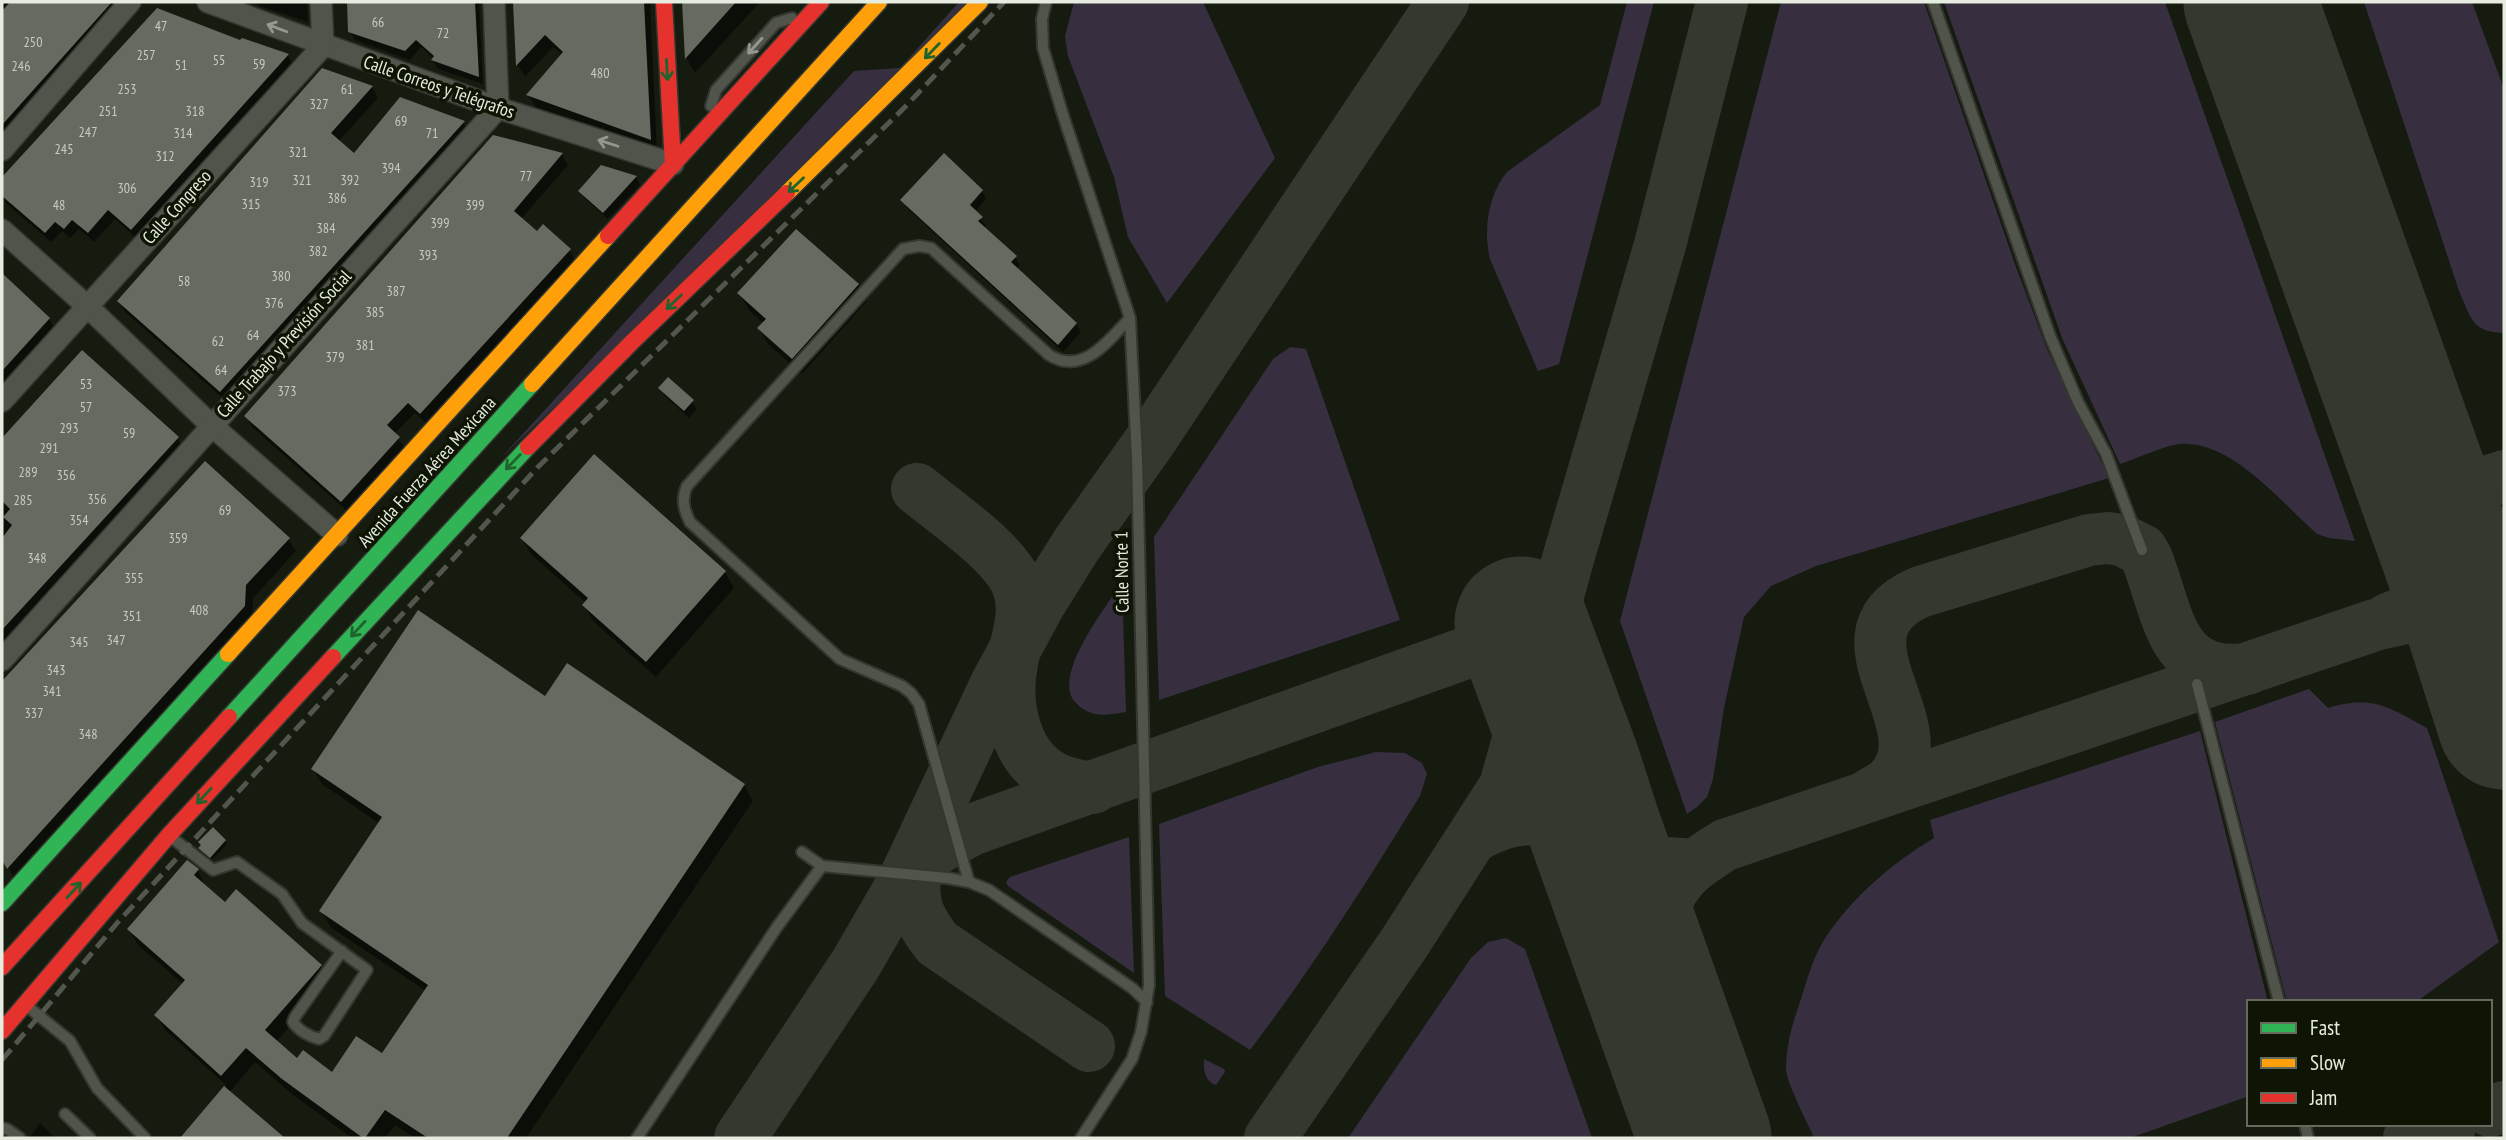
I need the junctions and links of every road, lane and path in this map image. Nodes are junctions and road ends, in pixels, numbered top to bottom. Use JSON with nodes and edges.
{"nodes":[{"id":1,"x":131,"y":2,"type":"edge"},
{"id":2,"x":208,"y":2,"type":"edge"},
{"id":3,"x":321,"y":2,"type":"edge"},
{"id":4,"x":494,"y":2,"type":"edge"},
{"id":5,"x":664,"y":2,"type":"edge"},
{"id":6,"x":864,"y":2,"type":"edge"},
{"id":7,"x":879,"y":2,"type":"edge"},
{"id":8,"x":980,"y":2,"type":"edge"},
{"id":9,"x":1046,"y":2,"type":"edge"},
{"id":10,"x":1933,"y":2,"type":"edge"},
{"id":11,"x":820,"y":8,"type":"edge"},
{"id":12,"x":323,"y":46,"type":"junction"},
{"id":13,"x":498,"y":108,"type":"junction"},
{"id":14,"x":2,"y":150,"type":"edge"},
{"id":15,"x":673,"y":164,"type":"junction"},
{"id":16,"x":2,"y":230,"type":"edge"},
{"id":17,"x":581,"y":283,"type":"dead end"},
{"id":18,"x":88,"y":307,"type":"junction"},
{"id":19,"x":1130,"y":318,"type":"junction"},
{"id":20,"x":2,"y":401,"type":"edge"},
{"id":21,"x":211,"y":425,"type":"junction"},
{"id":22,"x":337,"y":535,"type":"junction"},
{"id":23,"x":2142,"y":550,"type":"dead end"},
{"id":24,"x":2,"y":660,"type":"edge"},
{"id":25,"x":2197,"y":684,"type":"dead end"},
{"id":26,"x":169,"y":835,"type":"junction"},
{"id":27,"x":802,"y":852,"type":"dead end"},
{"id":28,"x":822,"y":866,"type":"junction"},
{"id":29,"x":970,"y":882,"type":"junction"},
{"id":30,"x":2,"y":902,"type":"edge"},
{"id":31,"x":342,"y":951,"type":"junction"},
{"id":32,"x":5,"y":958,"type":"edge"},
{"id":33,"x":2,"y":976,"type":"edge"},
{"id":34,"x":2278,"y":1000,"type":"edge"},
{"id":35,"x":1147,"y":1002,"type":"junction"},
{"id":36,"x":24,"y":1004,"type":"junction"},
{"id":37,"x":2,"y":1031,"type":"edge"},
{"id":38,"x":65,"y":1114,"type":"dead end"},
{"id":39,"x":2,"y":1128,"type":"edge"},
{"id":40,"x":20,"y":1138,"type":"edge"},
{"id":41,"x":90,"y":1138,"type":"edge"},
{"id":42,"x":145,"y":1138,"type":"edge"},
{"id":43,"x":637,"y":1138,"type":"edge"},
{"id":44,"x":1081,"y":1138,"type":"edge"}],
"edges":[{"from":1,"to":14,"type":"street"},
{"from":12,"to":2,"type":"street","name":"Calle Correos y Telégrafos","one_way":true},
{"from":3,"to":12,"type":"street"},
{"from":4,"to":13,"type":"street"},
{"from":5,"to":15,"type":"main road","one_way":true},
{"from":6,"to":32,"type":"lane"},
{"from":32,"to":7,"type":"main road","name":"Avenida Fuerza Aérea Mexicana","one_way":true},
{"from":8,"to":26,"type":"main road","one_way":true},
{"from":9,"to":19,"type":"lane","name":"Calle Norte 1"},
{"from":10,"to":23,"type":"lane"},
{"from":11,"to":15,"type":"main road","name":"Avenida Fuerza Aérea Mexicana","one_way":true},
{"from":11,"to":17,"type":"lane"},
{"from":12,"to":13,"type":"street","name":"Calle Correos y Telégrafos"},
{"from":12,"to":18,"type":"street","name":"Calle Congreso"},
{"from":15,"to":13,"type":"street","name":"Calle Correos y Telégrafos","one_way":true},
{"from":13,"to":21,"type":"street","name":"Calle Trabajo y Previsión Social"},
{"from":15,"to":22,"type":"main road","name":"Avenida Fuerza Aérea Mexicana"},
{"from":16,"to":18,"type":"street"},
{"from":18,"to":20,"type":"street","name":"Calle Congreso"},
{"from":18,"to":21,"type":"street"},
{"from":19,"to":29,"type":"lane"},
{"from":19,"to":35,"type":"lane","name":"Calle Norte 1"},
{"from":21,"to":22,"type":"street"},
{"from":21,"to":24,"type":"street","name":"Calle Trabajo y Previsión Social"},
{"from":22,"to":30,"type":"main road","name":"Avenida Fuerza Aérea Mexicana"},
{"from":25,"to":34,"type":"lane"},
{"from":26,"to":31,"type":"lane"},
{"from":26,"to":36,"type":"main road"},
{"from":27,"to":28,"type":"lane"},
{"from":28,"to":29,"type":"lane"},
{"from":28,"to":43,"type":"lane"},
{"from":29,"to":35,"type":"lane"},
{"from":31,"to":31,"type":"lane"},
{"from":32,"to":33,"type":"main road","name":"Avenida Fuerza Aérea Mexicana"},
{"from":35,"to":44,"type":"lane","name":"Calle Norte 1"},
{"from":36,"to":37,"type":"main road"},
{"from":36,"to":42,"type":"lane"},
{"from":38,"to":41,"type":"lane"},
{"from":39,"to":40,"type":"lane"}]}
